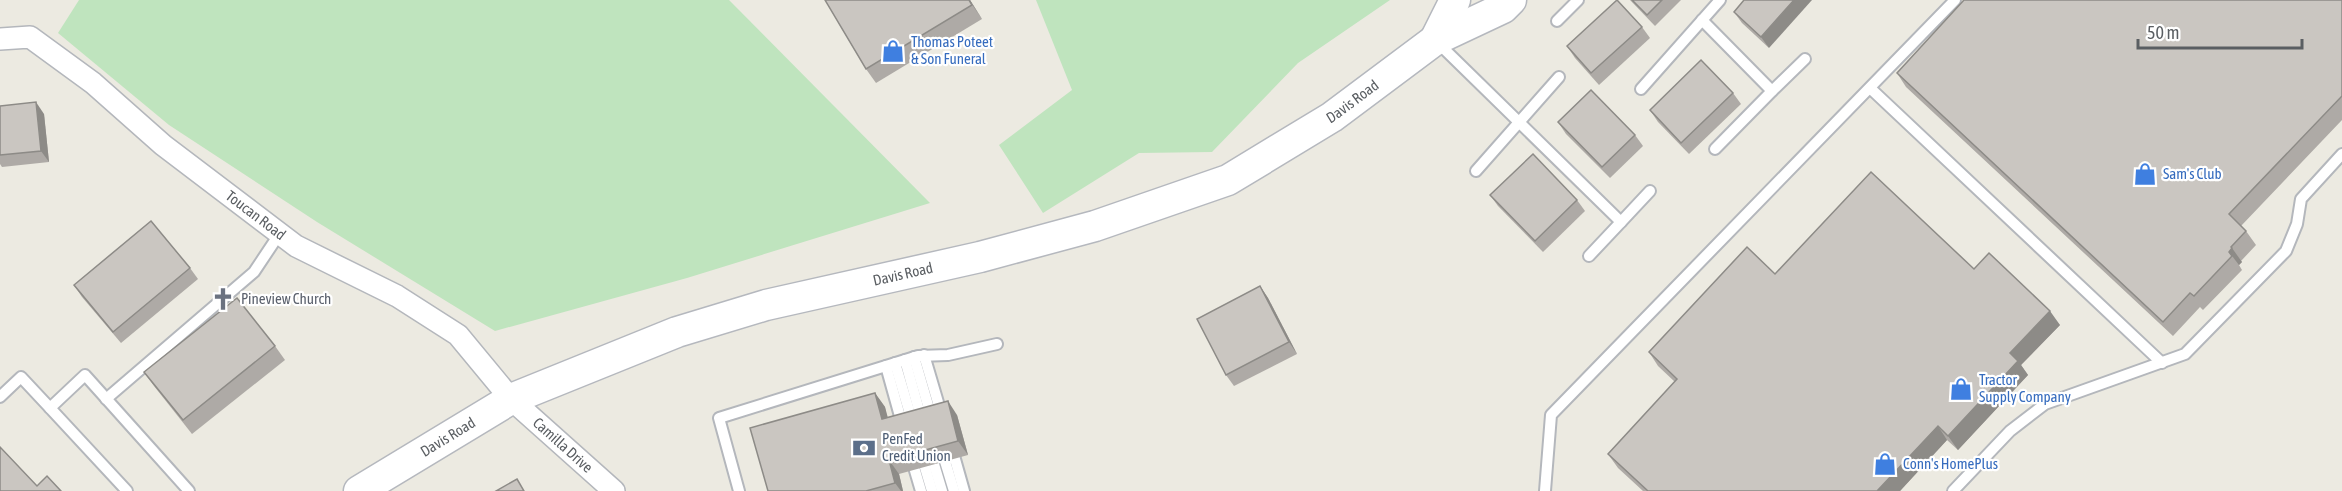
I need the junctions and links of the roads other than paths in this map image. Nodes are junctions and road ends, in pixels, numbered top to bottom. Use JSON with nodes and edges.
{"nodes":[{"id":1,"x":1455,"y":0,"type":"edge"},
{"id":2,"x":1511,"y":0,"type":"edge"},
{"id":3,"x":1578,"y":0,"type":"edge"},
{"id":4,"x":1720,"y":0,"type":"edge"},
{"id":5,"x":1954,"y":0,"type":"edge"},
{"id":6,"x":1702,"y":20,"type":"junction"},
{"id":7,"x":1557,"y":21,"type":"dead end"},
{"id":8,"x":0,"y":39,"type":"edge"},
{"id":9,"x":1435,"y":40,"type":"junction"},
{"id":10,"x":1805,"y":59,"type":"dead end"},
{"id":11,"x":1559,"y":77,"type":"dead end"},
{"id":12,"x":1870,"y":88,"type":"junction"},
{"id":13,"x":1641,"y":89,"type":"dead end"},
{"id":14,"x":1772,"y":91,"type":"junction"},
{"id":15,"x":1520,"y":123,"type":"junction"},
{"id":16,"x":1715,"y":149,"type":"dead end"},
{"id":17,"x":2342,"y":154,"type":"edge"},
{"id":18,"x":1476,"y":171,"type":"dead end"},
{"id":19,"x":1650,"y":191,"type":"dead end"},
{"id":20,"x":1621,"y":222,"type":"junction"},
{"id":21,"x":280,"y":233,"type":"junction"},
{"id":22,"x":1588,"y":256,"type":"dead end"},
{"id":23,"x":997,"y":344,"type":"dead end"},
{"id":24,"x":905,"y":360,"type":"junction"},
{"id":25,"x":2162,"y":363,"type":"junction"},
{"id":26,"x":0,"y":397,"type":"edge"},
{"id":27,"x":106,"y":399,"type":"junction"},
{"id":28,"x":511,"y":399,"type":"junction"},
{"id":29,"x":50,"y":408,"type":"junction"},
{"id":30,"x":944,"y":423,"type":"edge"},
{"id":31,"x":905,"y":434,"type":"edge"},
{"id":32,"x":948,"y":434,"type":"edge"},
{"id":33,"x":908,"y":445,"type":"edge"},
{"id":34,"x":127,"y":491,"type":"edge"},
{"id":35,"x":189,"y":491,"type":"edge"},
{"id":36,"x":359,"y":491,"type":"edge"},
{"id":37,"x":614,"y":491,"type":"edge"},
{"id":38,"x":740,"y":491,"type":"edge"},
{"id":39,"x":921,"y":491,"type":"edge"},
{"id":40,"x":932,"y":491,"type":"edge"},
{"id":41,"x":942,"y":491,"type":"edge"},
{"id":42,"x":954,"y":491,"type":"edge"},
{"id":43,"x":964,"y":491,"type":"edge"},
{"id":44,"x":1545,"y":491,"type":"edge"},
{"id":45,"x":1953,"y":491,"type":"edge"}],
"edges":[{"from":1,"to":9,"type":"main road","name":"Davis Road"},
{"from":2,"to":9,"type":"main road","name":"Davis Road"},
{"from":3,"to":7,"type":"lane"},
{"from":4,"to":6,"type":"lane"},
{"from":5,"to":12,"type":"lane"},
{"from":6,"to":13,"type":"lane"},
{"from":6,"to":14,"type":"lane"},
{"from":8,"to":21,"type":"street","name":"Toucan Road"},
{"from":9,"to":15,"type":"lane"},
{"from":9,"to":28,"type":"main road","name":"Davis Road"},
{"from":10,"to":14,"type":"lane"},
{"from":11,"to":15,"type":"lane"},
{"from":12,"to":25,"type":"lane"},
{"from":12,"to":44,"type":"lane"},
{"from":14,"to":16,"type":"lane"},
{"from":15,"to":18,"type":"lane"},
{"from":15,"to":20,"type":"lane"},
{"from":17,"to":25,"type":"lane"},
{"from":19,"to":20,"type":"lane"},
{"from":20,"to":22,"type":"lane"},
{"from":21,"to":27,"type":"lane"},
{"from":21,"to":28,"type":"street","name":"Toucan Road"},
{"from":23,"to":24,"type":"lane"},
{"from":24,"to":30,"type":"lane"},
{"from":24,"to":31,"type":"lane"},
{"from":24,"to":38,"type":"lane"},
{"from":24,"to":40,"type":"lane"},
{"from":24,"to":41,"type":"lane"},
{"from":24,"to":42,"type":"lane"},
{"from":25,"to":45,"type":"lane"},
{"from":26,"to":29,"type":"lane"},
{"from":27,"to":29,"type":"lane"},
{"from":27,"to":35,"type":"lane"},
{"from":28,"to":36,"type":"main road","name":"Davis Road"},
{"from":28,"to":37,"type":"street","name":"Camilla Drive"},
{"from":29,"to":34,"type":"lane"},
{"from":32,"to":43,"type":"lane"},
{"from":33,"to":39,"type":"lane"}]}
